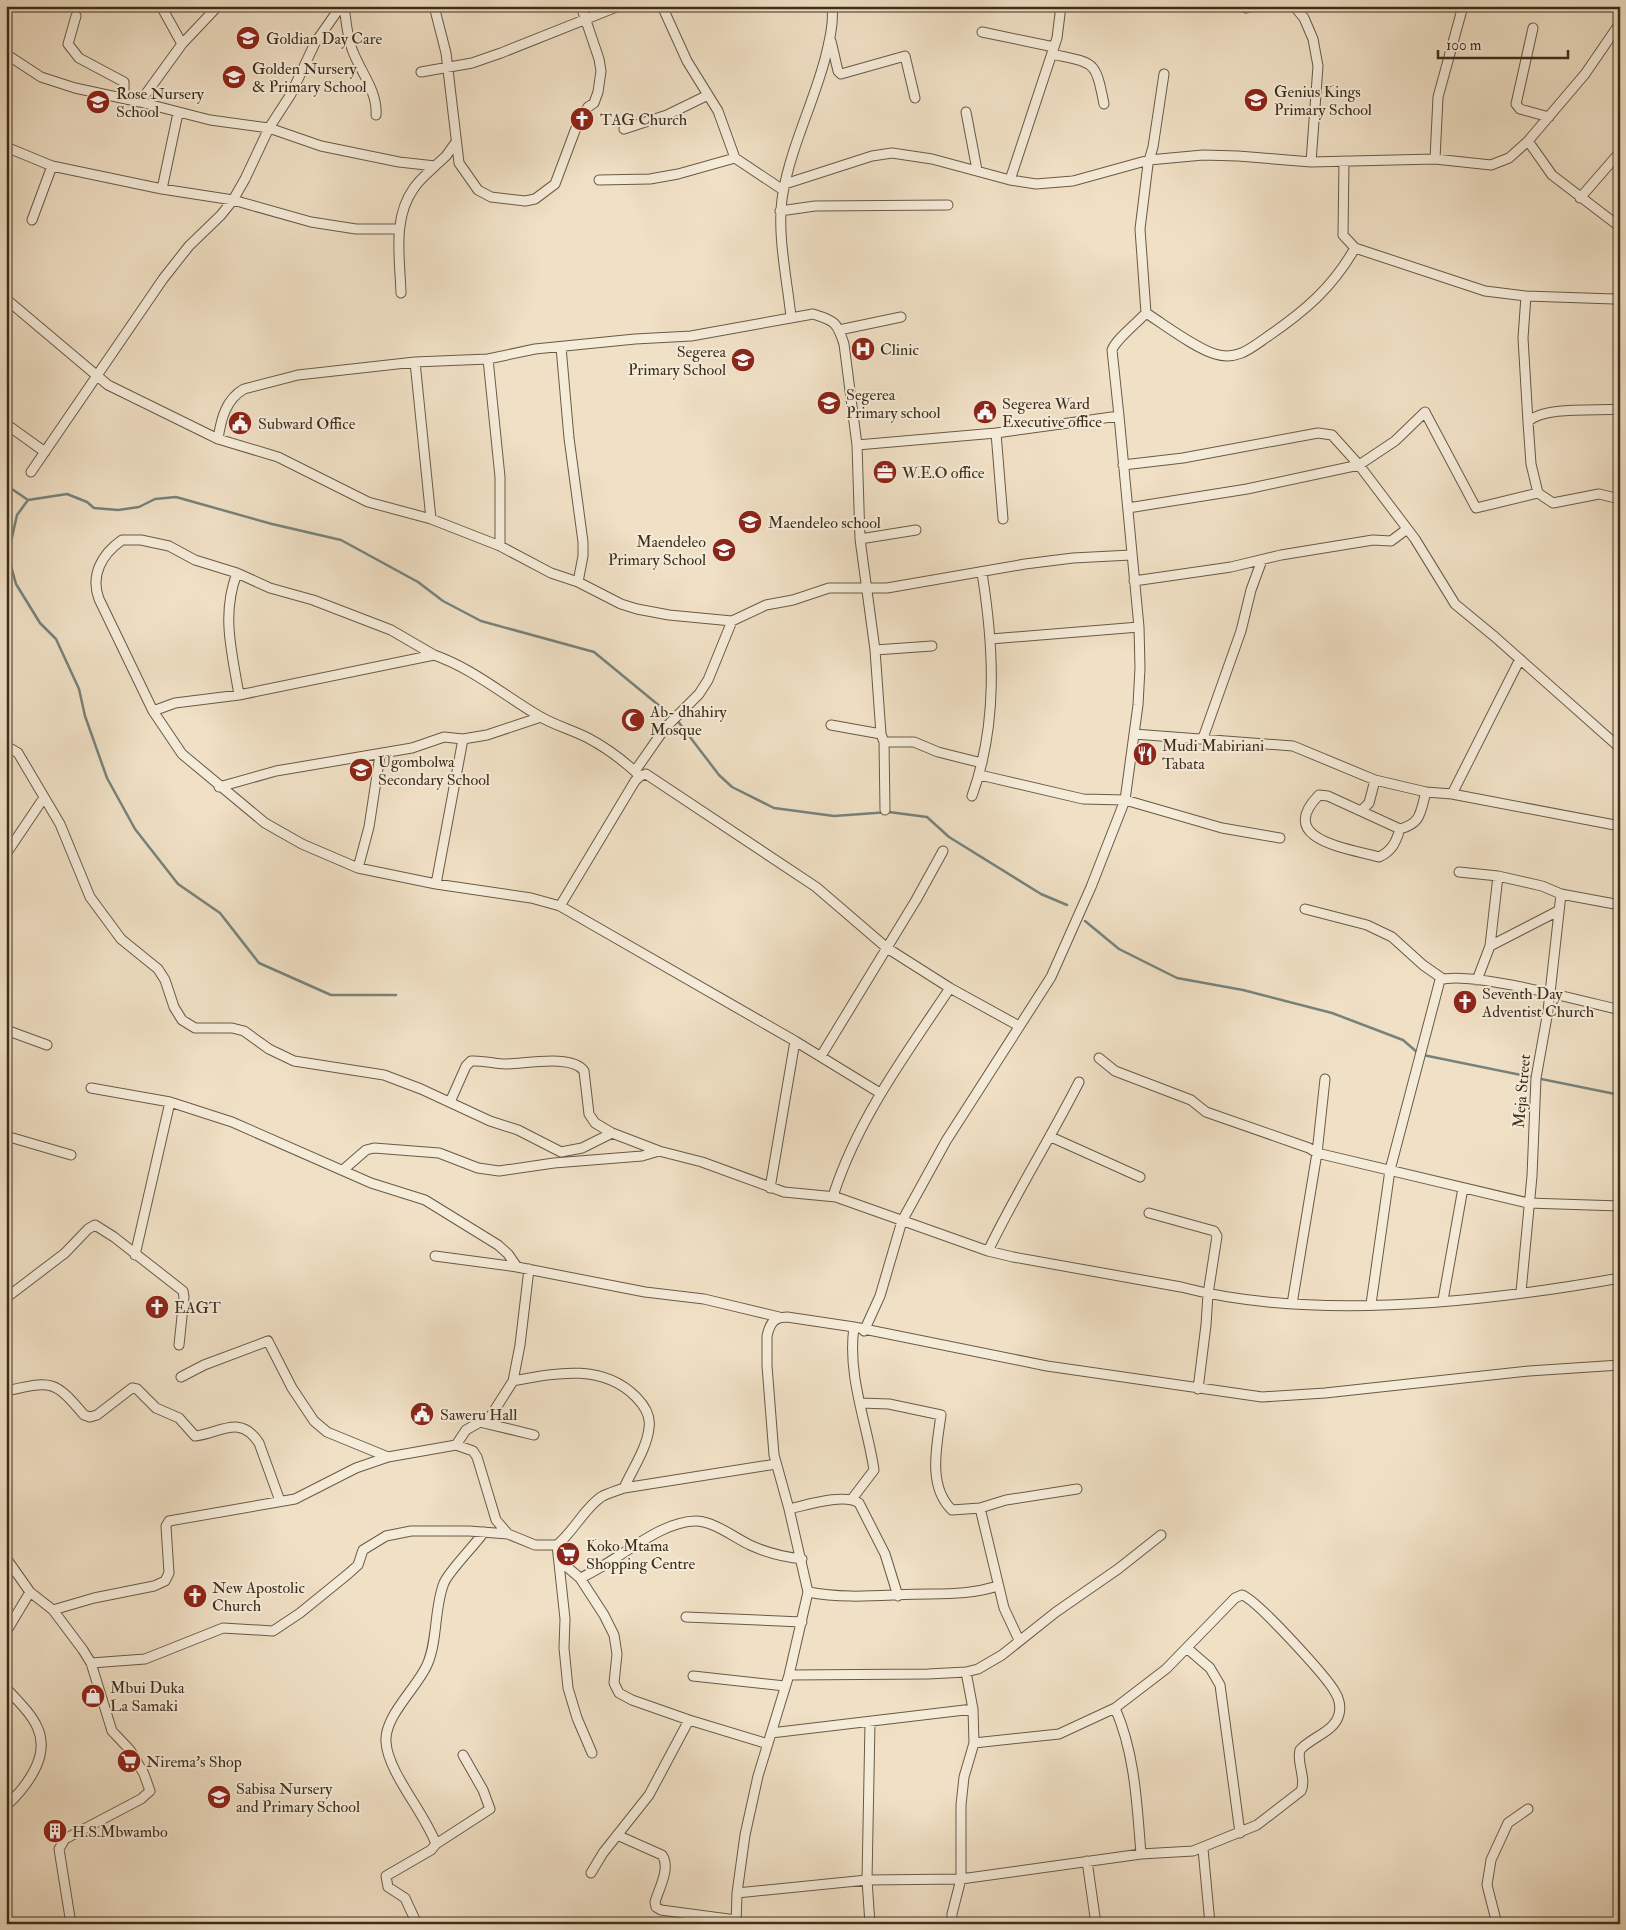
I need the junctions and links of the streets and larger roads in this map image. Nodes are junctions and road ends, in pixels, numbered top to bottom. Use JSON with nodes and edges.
{"nodes":[{"id":1,"x":161,"y":6,"type":"edge"},
{"id":2,"x":218,"y":6,"type":"edge"},
{"id":3,"x":342,"y":6,"type":"edge"},
{"id":4,"x":434,"y":6,"type":"edge"},
{"id":5,"x":581,"y":6,"type":"edge"},
{"id":6,"x":619,"y":6,"type":"edge"},
{"id":7,"x":662,"y":6,"type":"edge"},
{"id":8,"x":832,"y":6,"type":"edge"},
{"id":9,"x":1061,"y":6,"type":"edge"},
{"id":10,"x":1240,"y":6,"type":"edge"},
{"id":11,"x":1254,"y":6,"type":"edge"},
{"id":12,"x":1294,"y":6,"type":"edge"},
{"id":13,"x":1463,"y":6,"type":"edge"},
{"id":14,"x":76,"y":16,"type":"dead end"},
{"id":15,"x":586,"y":20,"type":"junction"},
{"id":16,"x":1620,"y":23,"type":"edge"},
{"id":17,"x":1533,"y":28,"type":"dead end"},
{"id":18,"x":982,"y":32,"type":"dead end"},
{"id":19,"x":830,"y":38,"type":"junction"},
{"id":20,"x":182,"y":44,"type":"junction"},
{"id":21,"x":1053,"y":50,"type":"junction"},
{"id":22,"x":6,"y":54,"type":"edge"},
{"id":23,"x":447,"y":67,"type":"junction"},
{"id":24,"x":421,"y":72,"type":"dead end"},
{"id":25,"x":1164,"y":74,"type":"dead end"},
{"id":26,"x":708,"y":95,"type":"junction"},
{"id":27,"x":124,"y":98,"type":"junction"},
{"id":28,"x":915,"y":98,"type":"dead end"},
{"id":29,"x":140,"y":102,"type":"junction"},
{"id":30,"x":1104,"y":104,"type":"dead end"},
{"id":31,"x":966,"y":112,"type":"dead end"},
{"id":32,"x":178,"y":113,"type":"junction"},
{"id":33,"x":376,"y":115,"type":"dead end"},
{"id":34,"x":1549,"y":117,"type":"junction"},
{"id":35,"x":270,"y":128,"type":"junction"},
{"id":36,"x":624,"y":129,"type":"dead end"},
{"id":37,"x":456,"y":142,"type":"junction"},
{"id":38,"x":1528,"y":142,"type":"junction"},
{"id":39,"x":6,"y":147,"type":"edge"},
{"id":40,"x":1620,"y":152,"type":"edge"},
{"id":41,"x":735,"y":158,"type":"junction"},
{"id":42,"x":1434,"y":159,"type":"junction"},
{"id":43,"x":1149,"y":160,"type":"junction"},
{"id":44,"x":1344,"y":161,"type":"junction"},
{"id":45,"x":1311,"y":162,"type":"junction"},
{"id":46,"x":52,"y":166,"type":"junction"},
{"id":47,"x":435,"y":166,"type":"junction"},
{"id":48,"x":977,"y":170,"type":"junction"},
{"id":49,"x":599,"y":180,"type":"dead end"},
{"id":50,"x":1010,"y":180,"type":"junction"},
{"id":51,"x":784,"y":187,"type":"junction"},
{"id":52,"x":162,"y":189,"type":"junction"},
{"id":53,"x":1580,"y":198,"type":"junction"},
{"id":54,"x":233,"y":200,"type":"junction"},
{"id":55,"x":948,"y":205,"type":"dead end"},
{"id":56,"x":780,"y":211,"type":"junction"},
{"id":57,"x":32,"y":220,"type":"dead end"},
{"id":58,"x":1620,"y":227,"type":"edge"},
{"id":59,"x":399,"y":229,"type":"junction"},
{"id":60,"x":1355,"y":248,"type":"junction"},
{"id":61,"x":401,"y":293,"type":"dead end"},
{"id":62,"x":1526,"y":296,"type":"junction"},
{"id":63,"x":1620,"y":297,"type":"edge"},
{"id":64,"x":6,"y":299,"type":"edge"},
{"id":65,"x":1146,"y":313,"type":"junction"},
{"id":66,"x":791,"y":317,"type":"junction"},
{"id":67,"x":901,"y":317,"type":"dead end"},
{"id":68,"x":839,"y":330,"type":"junction"},
{"id":69,"x":561,"y":347,"type":"junction"},
{"id":70,"x":488,"y":359,"type":"junction"},
{"id":71,"x":415,"y":362,"type":"junction"},
{"id":72,"x":98,"y":374,"type":"junction"},
{"id":73,"x":1620,"y":409,"type":"edge"},
{"id":74,"x":1118,"y":416,"type":"junction"},
{"id":75,"x":1528,"y":422,"type":"junction"},
{"id":76,"x":6,"y":424,"type":"edge"},
{"id":77,"x":996,"y":433,"type":"junction"},
{"id":78,"x":218,"y":439,"type":"junction"},
{"id":79,"x":857,"y":445,"type":"junction"},
{"id":80,"x":45,"y":452,"type":"junction"},
{"id":81,"x":1123,"y":465,"type":"junction"},
{"id":82,"x":1359,"y":465,"type":"junction"},
{"id":83,"x":31,"y":472,"type":"dead end"},
{"id":84,"x":1538,"y":494,"type":"junction"},
{"id":85,"x":1620,"y":498,"type":"edge"},
{"id":86,"x":1128,"y":508,"type":"junction"},
{"id":87,"x":1004,"y":519,"type":"dead end"},
{"id":88,"x":431,"y":520,"type":"junction"},
{"id":89,"x":1407,"y":529,"type":"junction"},
{"id":90,"x":916,"y":530,"type":"dead end"},
{"id":91,"x":860,"y":538,"type":"junction"},
{"id":92,"x":500,"y":546,"type":"junction"},
{"id":93,"x":1131,"y":555,"type":"junction"},
{"id":94,"x":1262,"y":560,"type":"junction"},
{"id":95,"x":237,"y":573,"type":"junction"},
{"id":96,"x":982,"y":574,"type":"junction"},
{"id":97,"x":1134,"y":581,"type":"junction"},
{"id":98,"x":578,"y":582,"type":"junction"},
{"id":99,"x":866,"y":590,"type":"junction"},
{"id":100,"x":732,"y":621,"type":"junction"},
{"id":101,"x":1139,"y":628,"type":"junction"},
{"id":102,"x":991,"y":639,"type":"junction"},
{"id":103,"x":932,"y":646,"type":"dead end"},
{"id":104,"x":876,"y":650,"type":"junction"},
{"id":105,"x":434,"y":655,"type":"junction"},
{"id":106,"x":1520,"y":659,"type":"junction"},
{"id":107,"x":239,"y":695,"type":"junction"},
{"id":108,"x":153,"y":711,"type":"junction"},
{"id":109,"x":541,"y":717,"type":"junction"},
{"id":110,"x":831,"y":725,"type":"dead end"},
{"id":111,"x":1134,"y":734,"type":"junction"},
{"id":112,"x":882,"y":738,"type":"junction"},
{"id":113,"x":1204,"y":738,"type":"junction"},
{"id":114,"x":463,"y":739,"type":"junction"},
{"id":115,"x":6,"y":746,"type":"edge"},
{"id":116,"x":1620,"y":748,"type":"edge"},
{"id":117,"x":380,"y":755,"type":"junction"},
{"id":118,"x":982,"y":763,"type":"junction"},
{"id":119,"x":638,"y":773,"type":"junction"},
{"id":120,"x":980,"y":775,"type":"junction"},
{"id":121,"x":1375,"y":780,"type":"junction"},
{"id":122,"x":219,"y":787,"type":"junction"},
{"id":123,"x":1426,"y":792,"type":"junction"},
{"id":124,"x":1452,"y":794,"type":"junction"},
{"id":125,"x":972,"y":796,"type":"dead end"},
{"id":126,"x":44,"y":800,"type":"junction"},
{"id":127,"x":1125,"y":800,"type":"junction"},
{"id":128,"x":885,"y":810,"type":"dead end"},
{"id":129,"x":1361,"y":811,"type":"junction"},
{"id":130,"x":1620,"y":826,"type":"edge"},
{"id":131,"x":1400,"y":829,"type":"junction"},
{"id":132,"x":1280,"y":838,"type":"dead end"},
{"id":133,"x":943,"y":851,"type":"dead end"},
{"id":134,"x":6,"y":854,"type":"edge"},
{"id":135,"x":358,"y":868,"type":"junction"},
{"id":136,"x":1459,"y":872,"type":"dead end"},
{"id":137,"x":1498,"y":876,"type":"junction"},
{"id":138,"x":436,"y":884,"type":"junction"},
{"id":139,"x":1561,"y":894,"type":"junction"},
{"id":140,"x":1620,"y":905,"type":"edge"},
{"id":141,"x":560,"y":906,"type":"junction"},
{"id":142,"x":1305,"y":909,"type":"dead end"},
{"id":143,"x":1558,"y":910,"type":"junction"},
{"id":144,"x":1490,"y":946,"type":"junction"},
{"id":145,"x":887,"y":948,"type":"junction"},
{"id":146,"x":1443,"y":979,"type":"junction"},
{"id":147,"x":1478,"y":980,"type":"junction"},
{"id":148,"x":950,"y":988,"type":"junction"},
{"id":149,"x":1550,"y":993,"type":"junction"},
{"id":150,"x":1620,"y":1010,"type":"edge"},
{"id":151,"x":1019,"y":1026,"type":"junction"},
{"id":152,"x":6,"y":1030,"type":"edge"},
{"id":153,"x":795,"y":1041,"type":"junction"},
{"id":154,"x":47,"y":1045,"type":"dead end"},
{"id":155,"x":822,"y":1056,"type":"junction"},
{"id":156,"x":1099,"y":1058,"type":"dead end"},
{"id":157,"x":1325,"y":1079,"type":"dead end"},
{"id":158,"x":1078,"y":1082,"type":"dead end"},
{"id":159,"x":91,"y":1088,"type":"dead end"},
{"id":160,"x":880,"y":1093,"type":"junction"},
{"id":161,"x":170,"y":1102,"type":"junction"},
{"id":162,"x":450,"y":1102,"type":"junction"},
{"id":163,"x":612,"y":1132,"type":"junction"},
{"id":164,"x":6,"y":1136,"type":"edge"},
{"id":165,"x":1051,"y":1137,"type":"junction"},
{"id":166,"x":658,"y":1151,"type":"junction"},
{"id":167,"x":1317,"y":1153,"type":"junction"},
{"id":168,"x":71,"y":1155,"type":"dead end"},
{"id":169,"x":343,"y":1170,"type":"junction"},
{"id":170,"x":1390,"y":1170,"type":"junction"},
{"id":171,"x":1140,"y":1177,"type":"dead end"},
{"id":172,"x":770,"y":1188,"type":"junction"},
{"id":173,"x":1463,"y":1188,"type":"junction"},
{"id":174,"x":836,"y":1197,"type":"junction"},
{"id":175,"x":1528,"y":1203,"type":"junction"},
{"id":176,"x":1620,"y":1206,"type":"edge"},
{"id":177,"x":1149,"y":1213,"type":"dead end"},
{"id":178,"x":902,"y":1221,"type":"junction"},
{"id":179,"x":988,"y":1251,"type":"junction"},
{"id":180,"x":136,"y":1255,"type":"junction"},
{"id":181,"x":435,"y":1256,"type":"dead end"},
{"id":182,"x":517,"y":1267,"type":"junction"},
{"id":183,"x":529,"y":1269,"type":"junction"},
{"id":184,"x":1620,"y":1278,"type":"edge"},
{"id":185,"x":1521,"y":1292,"type":"junction"},
{"id":186,"x":1208,"y":1294,"type":"junction"},
{"id":187,"x":6,"y":1298,"type":"edge"},
{"id":188,"x":1443,"y":1300,"type":"junction"},
{"id":189,"x":1292,"y":1304,"type":"junction"},
{"id":190,"x":1371,"y":1304,"type":"junction"},
{"id":191,"x":779,"y":1317,"type":"junction"},
{"id":192,"x":854,"y":1327,"type":"junction"},
{"id":193,"x":864,"y":1331,"type":"junction"},
{"id":194,"x":179,"y":1345,"type":"dead end"},
{"id":195,"x":1620,"y":1365,"type":"edge"},
{"id":196,"x":181,"y":1377,"type":"dead end"},
{"id":197,"x":513,"y":1381,"type":"junction"},
{"id":198,"x":1198,"y":1389,"type":"junction"},
{"id":199,"x":6,"y":1391,"type":"edge"},
{"id":200,"x":860,"y":1403,"type":"junction"},
{"id":201,"x":487,"y":1422,"type":"junction"},
{"id":202,"x":534,"y":1435,"type":"dead end"},
{"id":203,"x":456,"y":1445,"type":"junction"},
{"id":204,"x":388,"y":1457,"type":"junction"},
{"id":205,"x":776,"y":1464,"type":"junction"},
{"id":206,"x":624,"y":1488,"type":"junction"},
{"id":207,"x":1077,"y":1489,"type":"dead end"},
{"id":208,"x":852,"y":1499,"type":"junction"},
{"id":209,"x":280,"y":1501,"type":"junction"},
{"id":210,"x":789,"y":1508,"type":"junction"},
{"id":211,"x":980,"y":1508,"type":"junction"},
{"id":212,"x":484,"y":1532,"type":"junction"},
{"id":213,"x":508,"y":1534,"type":"junction"},
{"id":214,"x":1161,"y":1535,"type":"dead end"},
{"id":215,"x":558,"y":1545,"type":"junction"},
{"id":216,"x":6,"y":1558,"type":"edge"},
{"id":217,"x":802,"y":1559,"type":"junction"},
{"id":218,"x":560,"y":1561,"type":"junction"},
{"id":219,"x":580,"y":1578,"type":"junction"},
{"id":220,"x":998,"y":1586,"type":"junction"},
{"id":221,"x":30,"y":1592,"type":"junction"},
{"id":222,"x":808,"y":1592,"type":"junction"},
{"id":223,"x":898,"y":1596,"type":"junction"},
{"id":224,"x":53,"y":1610,"type":"junction"},
{"id":225,"x":686,"y":1617,"type":"dead end"},
{"id":226,"x":802,"y":1622,"type":"junction"},
{"id":227,"x":6,"y":1632,"type":"edge"},
{"id":228,"x":1019,"y":1640,"type":"junction"},
{"id":229,"x":1188,"y":1649,"type":"junction"},
{"id":230,"x":91,"y":1663,"type":"junction"},
{"id":231,"x":966,"y":1672,"type":"junction"},
{"id":232,"x":789,"y":1675,"type":"junction"},
{"id":233,"x":693,"y":1676,"type":"dead end"},
{"id":234,"x":785,"y":1686,"type":"junction"},
{"id":235,"x":6,"y":1688,"type":"edge"},
{"id":236,"x":1115,"y":1708,"type":"junction"},
{"id":237,"x":973,"y":1709,"type":"junction"},
{"id":238,"x":689,"y":1720,"type":"junction"},
{"id":239,"x":870,"y":1723,"type":"junction"},
{"id":240,"x":772,"y":1733,"type":"junction"},
{"id":241,"x":974,"y":1742,"type":"junction"},
{"id":242,"x":768,"y":1744,"type":"junction"},
{"id":243,"x":592,"y":1753,"type":"dead end"},
{"id":244,"x":463,"y":1755,"type":"dead end"},
{"id":245,"x":6,"y":1806,"type":"edge"},
{"id":246,"x":1528,"y":1809,"type":"dead end"},
{"id":247,"x":1240,"y":1833,"type":"junction"},
{"id":248,"x":617,"y":1835,"type":"junction"},
{"id":249,"x":436,"y":1844,"type":"junction"},
{"id":250,"x":1203,"y":1849,"type":"junction"},
{"id":251,"x":1141,"y":1854,"type":"junction"},
{"id":252,"x":1087,"y":1861,"type":"junction"},
{"id":253,"x":591,"y":1873,"type":"dead end"},
{"id":254,"x":961,"y":1879,"type":"junction"},
{"id":255,"x":867,"y":1880,"type":"junction"},
{"id":256,"x":737,"y":1893,"type":"junction"},
{"id":257,"x":736,"y":1922,"type":"edge"},
{"id":258,"x":71,"y":1924,"type":"edge"},
{"id":259,"x":417,"y":1924,"type":"edge"},
{"id":260,"x":870,"y":1924,"type":"edge"},
{"id":261,"x":952,"y":1924,"type":"edge"},
{"id":262,"x":1096,"y":1924,"type":"edge"},
{"id":263,"x":1210,"y":1924,"type":"edge"},
{"id":264,"x":1497,"y":1924,"type":"edge"}],
"edges":[{"from":1,"to":20,"type":"street"},
{"from":2,"to":20,"type":"street"},
{"from":3,"to":33,"type":"street"},
{"from":3,"to":35,"type":"street"},
{"from":4,"to":23,"type":"street"},
{"from":5,"to":15,"type":"street"},
{"from":6,"to":15,"type":"street"},
{"from":7,"to":26,"type":"street"},
{"from":8,"to":19,"type":"street"},
{"from":9,"to":21,"type":"street"},
{"from":10,"to":11,"type":"street"},
{"from":12,"to":45,"type":"street"},
{"from":13,"to":42,"type":"street"},
{"from":14,"to":27,"type":"street"},
{"from":15,"to":23,"type":"street"},
{"from":15,"to":37,"type":"street"},
{"from":16,"to":34,"type":"street"},
{"from":17,"to":34,"type":"street"},
{"from":18,"to":21,"type":"street"},
{"from":19,"to":28,"type":"street"},
{"from":19,"to":51,"type":"street"},
{"from":20,"to":29,"type":"street"},
{"from":21,"to":30,"type":"street"},
{"from":21,"to":50,"type":"street"},
{"from":22,"to":27,"type":"street"},
{"from":23,"to":24,"type":"street"},
{"from":23,"to":37,"type":"street"},
{"from":25,"to":43,"type":"street"},
{"from":26,"to":36,"type":"street"},
{"from":26,"to":41,"type":"street"},
{"from":27,"to":29,"type":"street"},
{"from":29,"to":32,"type":"street"},
{"from":31,"to":48,"type":"street"},
{"from":32,"to":35,"type":"street"},
{"from":32,"to":52,"type":"street"},
{"from":34,"to":38,"type":"street"},
{"from":35,"to":47,"type":"street"},
{"from":35,"to":54,"type":"street"},
{"from":37,"to":47,"type":"street"},
{"from":38,"to":42,"type":"street"},
{"from":38,"to":53,"type":"street"},
{"from":39,"to":46,"type":"street"},
{"from":40,"to":53,"type":"street"},
{"from":41,"to":49,"type":"street"},
{"from":41,"to":51,"type":"street"},
{"from":42,"to":44,"type":"street"},
{"from":43,"to":45,"type":"street"},
{"from":43,"to":50,"type":"street"},
{"from":43,"to":65,"type":"street"},
{"from":44,"to":45,"type":"street"},
{"from":44,"to":60,"type":"street"},
{"from":46,"to":52,"type":"street"},
{"from":46,"to":57,"type":"street"},
{"from":47,"to":59,"type":"street"},
{"from":48,"to":50,"type":"street"},
{"from":48,"to":51,"type":"street"},
{"from":51,"to":56,"type":"street"},
{"from":52,"to":54,"type":"street"},
{"from":53,"to":58,"type":"street"},
{"from":54,"to":59,"type":"street"},
{"from":54,"to":72,"type":"street"},
{"from":55,"to":56,"type":"street"},
{"from":56,"to":66,"type":"street"},
{"from":59,"to":61,"type":"street"},
{"from":60,"to":62,"type":"street"},
{"from":60,"to":65,"type":"street"},
{"from":62,"to":63,"type":"street"},
{"from":62,"to":75,"type":"street"},
{"from":64,"to":72,"type":"street"},
{"from":65,"to":74,"type":"street"},
{"from":66,"to":68,"type":"street"},
{"from":66,"to":69,"type":"street"},
{"from":67,"to":68,"type":"street"},
{"from":68,"to":79,"type":"street"},
{"from":69,"to":70,"type":"street"},
{"from":69,"to":98,"type":"street"},
{"from":70,"to":71,"type":"street"},
{"from":70,"to":92,"type":"street"},
{"from":71,"to":78,"type":"street"},
{"from":71,"to":88,"type":"street"},
{"from":72,"to":78,"type":"street"},
{"from":72,"to":80,"type":"street"},
{"from":73,"to":75,"type":"street"},
{"from":74,"to":77,"type":"street"},
{"from":74,"to":81,"type":"street"},
{"from":75,"to":84,"type":"street"},
{"from":76,"to":80,"type":"street"},
{"from":77,"to":79,"type":"street"},
{"from":77,"to":87,"type":"street"},
{"from":78,"to":88,"type":"street"},
{"from":79,"to":91,"type":"street"},
{"from":80,"to":83,"type":"street"},
{"from":81,"to":82,"type":"street"},
{"from":81,"to":86,"type":"street"},
{"from":82,"to":84,"type":"street"},
{"from":82,"to":86,"type":"street"},
{"from":82,"to":89,"type":"street"},
{"from":84,"to":85,"type":"street"},
{"from":86,"to":93,"type":"street"},
{"from":88,"to":92,"type":"street"},
{"from":89,"to":94,"type":"street"},
{"from":89,"to":106,"type":"street"},
{"from":90,"to":91,"type":"street"},
{"from":91,"to":99,"type":"street"},
{"from":92,"to":98,"type":"street"},
{"from":93,"to":96,"type":"street"},
{"from":93,"to":97,"type":"street"},
{"from":94,"to":97,"type":"street"},
{"from":94,"to":113,"type":"street"},
{"from":95,"to":105,"type":"street"},
{"from":95,"to":107,"type":"street"},
{"from":95,"to":108,"type":"street"},
{"from":96,"to":99,"type":"street"},
{"from":96,"to":102,"type":"street"},
{"from":97,"to":101,"type":"street"},
{"from":98,"to":100,"type":"street"},
{"from":99,"to":100,"type":"street"},
{"from":99,"to":104,"type":"street"},
{"from":100,"to":119,"type":"street"},
{"from":101,"to":102,"type":"street"},
{"from":101,"to":111,"type":"street"},
{"from":102,"to":118,"type":"street"},
{"from":103,"to":104,"type":"street"},
{"from":104,"to":112,"type":"street"},
{"from":105,"to":107,"type":"street"},
{"from":105,"to":109,"type":"street"},
{"from":106,"to":116,"type":"street"},
{"from":106,"to":124,"type":"street"},
{"from":107,"to":108,"type":"street"},
{"from":108,"to":122,"type":"street"},
{"from":109,"to":114,"type":"street"},
{"from":109,"to":119,"type":"street"},
{"from":110,"to":112,"type":"street"},
{"from":111,"to":113,"type":"street"},
{"from":111,"to":127,"type":"street"},
{"from":112,"to":118,"type":"street"},
{"from":112,"to":128,"type":"street"},
{"from":113,"to":121,"type":"street"},
{"from":114,"to":117,"type":"street"},
{"from":114,"to":138,"type":"street"},
{"from":115,"to":126,"type":"street"},
{"from":117,"to":122,"type":"street"},
{"from":117,"to":135,"type":"street"},
{"from":118,"to":120,"type":"street"},
{"from":119,"to":141,"type":"street"},
{"from":119,"to":145,"type":"street"},
{"from":120,"to":125,"type":"street"},
{"from":120,"to":127,"type":"street"},
{"from":121,"to":123,"type":"street"},
{"from":121,"to":129,"type":"street"},
{"from":122,"to":135,"type":"street"},
{"from":123,"to":124,"type":"street"},
{"from":123,"to":131,"type":"street"},
{"from":124,"to":130,"type":"street"},
{"from":126,"to":134,"type":"street"},
{"from":126,"to":162,"type":"street"},
{"from":127,"to":132,"type":"street"},
{"from":127,"to":151,"type":"street"},
{"from":129,"to":131,"type":"street"},
{"from":129,"to":131,"type":"street"},
{"from":133,"to":145,"type":"street"},
{"from":135,"to":138,"type":"street"},
{"from":136,"to":137,"type":"street"},
{"from":137,"to":139,"type":"street"},
{"from":137,"to":144,"type":"street"},
{"from":138,"to":141,"type":"street"},
{"from":139,"to":140,"type":"street"},
{"from":139,"to":143,"type":"street","name":"Meja Street"},
{"from":141,"to":153,"type":"street"},
{"from":142,"to":146,"type":"street"},
{"from":143,"to":144,"type":"street"},
{"from":143,"to":149,"type":"street","name":"Meja Street"},
{"from":144,"to":147,"type":"street"},
{"from":145,"to":148,"type":"street"},
{"from":145,"to":155,"type":"street"},
{"from":146,"to":147,"type":"street"},
{"from":146,"to":170,"type":"street"},
{"from":147,"to":149,"type":"street"},
{"from":148,"to":151,"type":"street"},
{"from":148,"to":160,"type":"street"},
{"from":149,"to":150,"type":"street"},
{"from":149,"to":175,"type":"street","name":"Meja Street"},
{"from":151,"to":178,"type":"street"},
{"from":152,"to":154,"type":"street"},
{"from":153,"to":155,"type":"street"},
{"from":153,"to":172,"type":"street"},
{"from":155,"to":160,"type":"street"},
{"from":156,"to":167,"type":"street"},
{"from":157,"to":167,"type":"street"},
{"from":158,"to":165,"type":"street"},
{"from":159,"to":161,"type":"street"},
{"from":160,"to":174,"type":"street"},
{"from":161,"to":169,"type":"street"},
{"from":161,"to":180,"type":"street"},
{"from":162,"to":163,"type":"street"},
{"from":162,"to":163,"type":"street"},
{"from":163,"to":166,"type":"street"},
{"from":164,"to":168,"type":"street"},
{"from":165,"to":171,"type":"street"},
{"from":165,"to":179,"type":"street"},
{"from":166,"to":169,"type":"street"},
{"from":166,"to":172,"type":"street"},
{"from":167,"to":170,"type":"street"},
{"from":167,"to":189,"type":"street"},
{"from":169,"to":182,"type":"street"},
{"from":170,"to":173,"type":"street"},
{"from":170,"to":190,"type":"street"},
{"from":172,"to":174,"type":"street"},
{"from":173,"to":175,"type":"street"},
{"from":173,"to":188,"type":"street"},
{"from":174,"to":178,"type":"street"},
{"from":175,"to":176,"type":"street"},
{"from":175,"to":185,"type":"street","name":"Meja Street"},
{"from":177,"to":186,"type":"street"},
{"from":178,"to":179,"type":"street"},
{"from":178,"to":193,"type":"street"},
{"from":179,"to":186,"type":"street"},
{"from":180,"to":187,"type":"street"},
{"from":180,"to":194,"type":"street"},
{"from":181,"to":182,"type":"street"},
{"from":182,"to":183,"type":"street"},
{"from":183,"to":191,"type":"street"},
{"from":183,"to":197,"type":"street"},
{"from":184,"to":185,"type":"street"},
{"from":185,"to":188,"type":"street"},
{"from":186,"to":189,"type":"street"},
{"from":186,"to":198,"type":"street"},
{"from":188,"to":190,"type":"street"},
{"from":189,"to":190,"type":"street"},
{"from":191,"to":192,"type":"street"},
{"from":191,"to":205,"type":"street"},
{"from":192,"to":193,"type":"street"},
{"from":192,"to":200,"type":"street"},
{"from":193,"to":198,"type":"street"},
{"from":195,"to":198,"type":"street"},
{"from":196,"to":204,"type":"street"},
{"from":197,"to":201,"type":"street"},
{"from":197,"to":206,"type":"street"},
{"from":199,"to":209,"type":"street"},
{"from":200,"to":208,"type":"street"},
{"from":200,"to":211,"type":"street"},
{"from":201,"to":202,"type":"street"},
{"from":201,"to":203,"type":"street"},
{"from":203,"to":204,"type":"street"},
{"from":203,"to":213,"type":"street"},
{"from":204,"to":209,"type":"street"},
{"from":205,"to":206,"type":"street"},
{"from":205,"to":210,"type":"street"},
{"from":206,"to":215,"type":"street"},
{"from":207,"to":211,"type":"street"},
{"from":208,"to":210,"type":"street"},
{"from":208,"to":223,"type":"street"},
{"from":209,"to":224,"type":"street"},
{"from":210,"to":217,"type":"street"},
{"from":211,"to":220,"type":"street"},
{"from":212,"to":213,"type":"street"},
{"from":212,"to":230,"type":"street"},
{"from":212,"to":249,"type":"street"},
{"from":213,"to":215,"type":"street"},
{"from":214,"to":228,"type":"street"},
{"from":215,"to":218,"type":"street"},
{"from":216,"to":221,"type":"street"},
{"from":217,"to":219,"type":"street"},
{"from":217,"to":222,"type":"street"},
{"from":218,"to":219,"type":"street"},
{"from":218,"to":243,"type":"street"},
{"from":219,"to":238,"type":"street"},
{"from":220,"to":223,"type":"street"},
{"from":220,"to":228,"type":"street"},
{"from":221,"to":224,"type":"street"},
{"from":221,"to":227,"type":"street"},
{"from":222,"to":223,"type":"street"},
{"from":222,"to":226,"type":"street"},
{"from":224,"to":230,"type":"street"},
{"from":225,"to":226,"type":"street"},
{"from":226,"to":232,"type":"street"},
{"from":228,"to":231,"type":"street"},
{"from":229,"to":236,"type":"street"},
{"from":229,"to":247,"type":"street"},
{"from":229,"to":247,"type":"street"},
{"from":230,"to":258,"type":"street"},
{"from":231,"to":232,"type":"street"},
{"from":231,"to":237,"type":"street"},
{"from":232,"to":234,"type":"street"},
{"from":233,"to":234,"type":"street"},
{"from":234,"to":240,"type":"street"},
{"from":235,"to":245,"type":"street"},
{"from":236,"to":241,"type":"street"},
{"from":236,"to":251,"type":"street"},
{"from":237,"to":239,"type":"street"},
{"from":237,"to":241,"type":"street"},
{"from":238,"to":242,"type":"street"},
{"from":238,"to":248,"type":"street"},
{"from":239,"to":240,"type":"street"},
{"from":239,"to":255,"type":"street"},
{"from":240,"to":242,"type":"street"},
{"from":241,"to":254,"type":"street"},
{"from":242,"to":256,"type":"street"},
{"from":244,"to":249,"type":"street"},
{"from":246,"to":264,"type":"street"},
{"from":247,"to":250,"type":"street"},
{"from":248,"to":253,"type":"street"},
{"from":248,"to":257,"type":"street"},
{"from":249,"to":259,"type":"street"},
{"from":250,"to":251,"type":"street"},
{"from":250,"to":263,"type":"street"},
{"from":251,"to":252,"type":"street"},
{"from":252,"to":254,"type":"street"},
{"from":252,"to":262,"type":"street"},
{"from":254,"to":255,"type":"street"},
{"from":254,"to":261,"type":"street"},
{"from":255,"to":256,"type":"street"},
{"from":255,"to":260,"type":"street"},
{"from":256,"to":257,"type":"street"}]}
